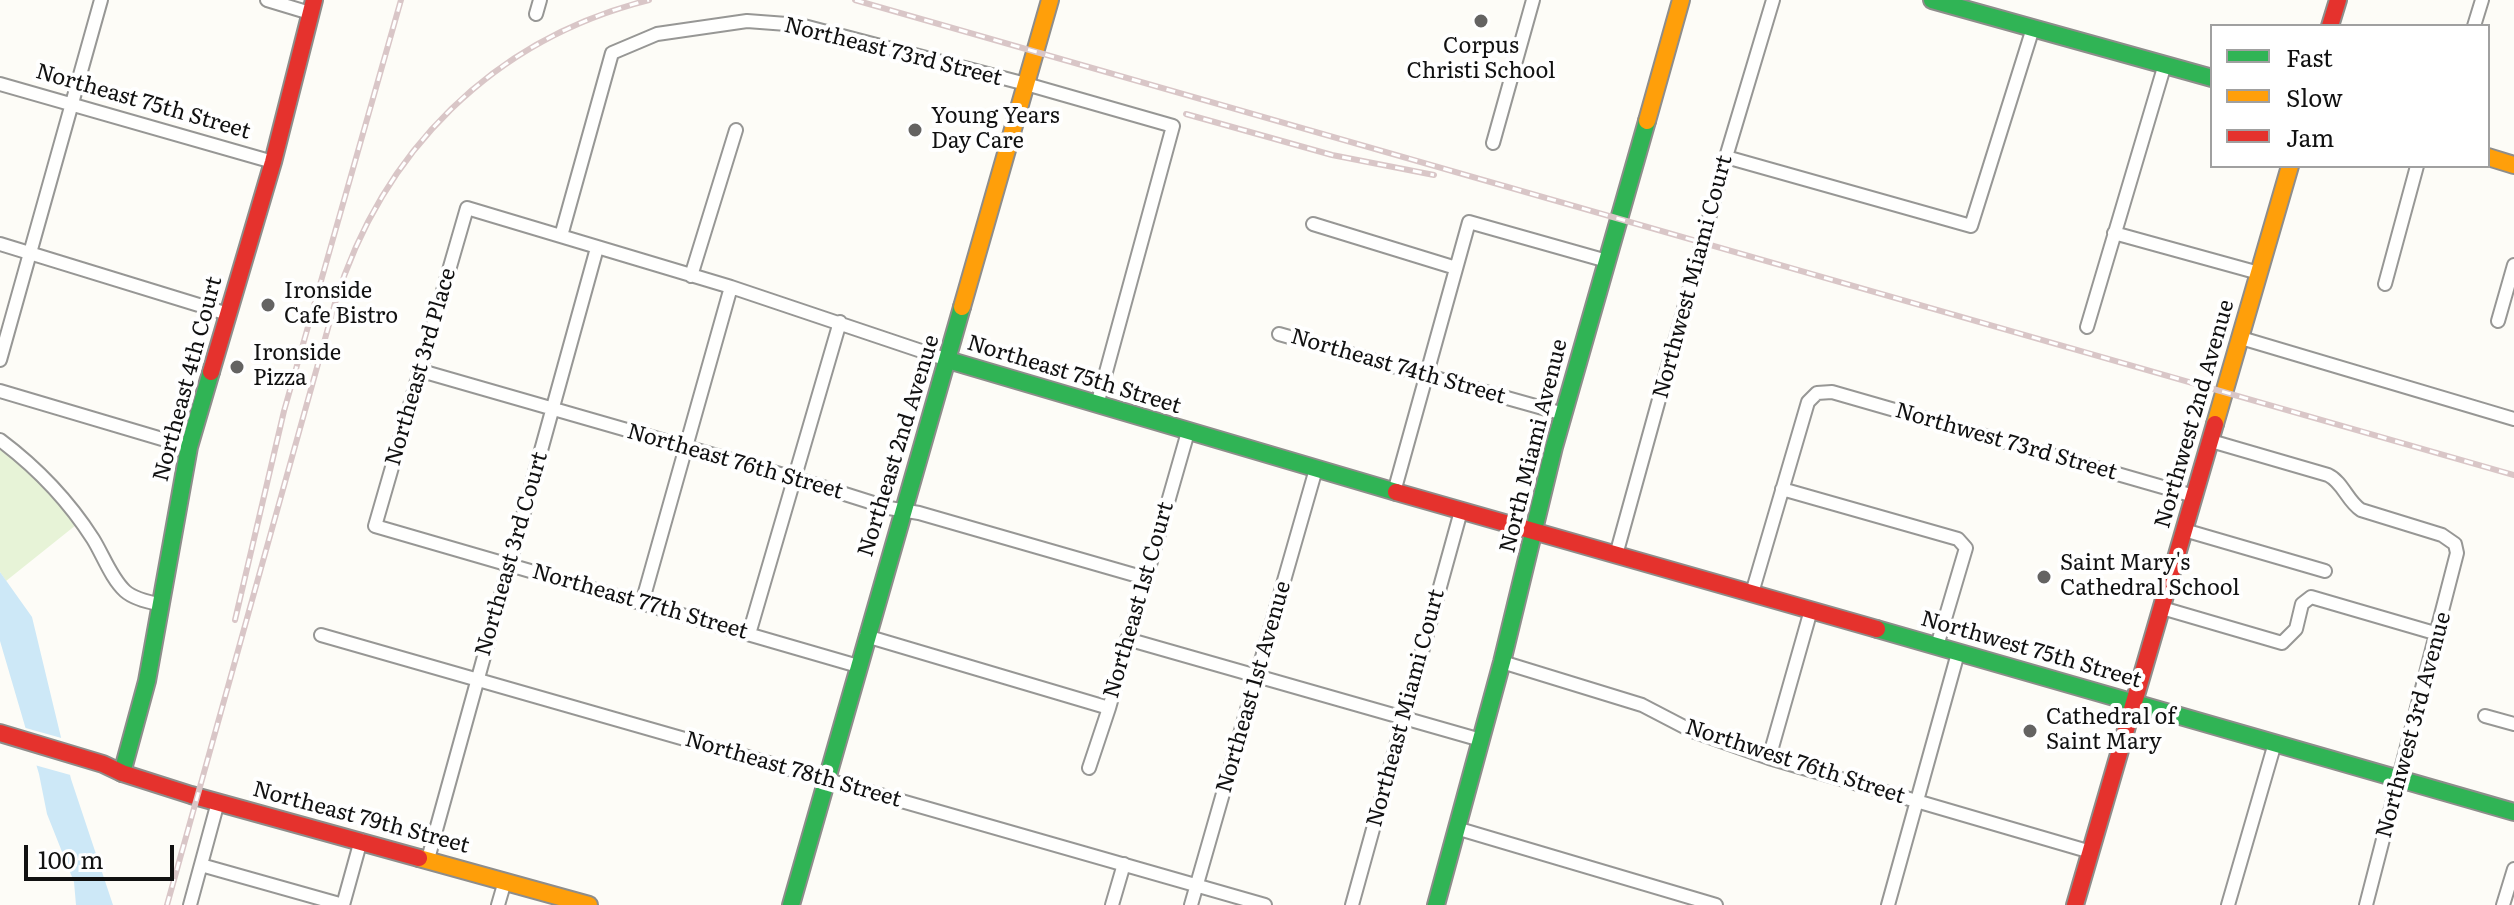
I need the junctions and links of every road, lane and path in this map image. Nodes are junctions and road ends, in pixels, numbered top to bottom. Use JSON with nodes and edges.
{"nodes":[{"id":1,"x":101,"y":0,"type":"edge"},
{"id":2,"x":267,"y":0,"type":"edge"},
{"id":3,"x":540,"y":0,"type":"edge"},
{"id":4,"x":1050,"y":0,"type":"edge"},
{"id":5,"x":1533,"y":0,"type":"edge"},
{"id":6,"x":1681,"y":0,"type":"edge"},
{"id":7,"x":1773,"y":0,"type":"edge"},
{"id":8,"x":1932,"y":0,"type":"edge"},
{"id":9,"x":2338,"y":0,"type":"edge"},
{"id":10,"x":2482,"y":0,"type":"edge"},
{"id":11,"x":312,"y":7,"type":"edge"},
{"id":12,"x":536,"y":14,"type":"dead end"},
{"id":13,"x":2331,"y":24,"type":"edge"},
{"id":14,"x":2475,"y":24,"type":"edge"},
{"id":15,"x":2033,"y":28,"type":"junction"},
{"id":16,"x":2165,"y":64,"type":"junction"},
{"id":17,"x":2210,"y":77,"type":"edge"},
{"id":18,"x":0,"y":84,"type":"edge"},
{"id":19,"x":1026,"y":84,"type":"junction"},
{"id":20,"x":73,"y":104,"type":"junction"},
{"id":21,"x":736,"y":130,"type":"dead end"},
{"id":22,"x":1493,"y":143,"type":"dead end"},
{"id":23,"x":1726,"y":157,"type":"junction"},
{"id":24,"x":2490,"y":158,"type":"edge"},
{"id":25,"x":273,"y":162,"type":"junction"},
{"id":26,"x":2514,"y":165,"type":"edge"},
{"id":27,"x":2289,"y":168,"type":"edge"},
{"id":28,"x":2416,"y":168,"type":"edge"},
{"id":29,"x":467,"y":208,"type":"joint"},
{"id":30,"x":1313,"y":224,"type":"dead end"},
{"id":31,"x":2114,"y":233,"type":"junction"},
{"id":32,"x":561,"y":236,"type":"junction"},
{"id":33,"x":0,"y":244,"type":"edge"},
{"id":34,"x":597,"y":248,"type":"junction"},
{"id":35,"x":30,"y":253,"type":"junction"},
{"id":36,"x":1607,"y":261,"type":"junction"},
{"id":37,"x":2514,"y":265,"type":"edge"},
{"id":38,"x":1456,"y":268,"type":"junction"},
{"id":39,"x":2259,"y":273,"type":"junction"},
{"id":40,"x":691,"y":276,"type":"junction"},
{"id":41,"x":2385,"y":284,"type":"dead end"},
{"id":42,"x":731,"y":287,"type":"junction"},
{"id":43,"x":228,"y":314,"type":"junction"},
{"id":44,"x":2498,"y":321,"type":"dead end"},
{"id":45,"x":840,"y":322,"type":"junction"},
{"id":46,"x":2087,"y":327,"type":"dead end"},
{"id":47,"x":1279,"y":334,"type":"dead end"},
{"id":48,"x":2241,"y":338,"type":"junction"},
{"id":49,"x":0,"y":360,"type":"edge"},
{"id":50,"x":948,"y":360,"type":"junction"},
{"id":51,"x":418,"y":370,"type":"junction"},
{"id":52,"x":1427,"y":376,"type":"junction"},
{"id":53,"x":6,"y":393,"type":"edge"},
{"id":54,"x":0,"y":404,"type":"edge"},
{"id":55,"x":1097,"y":405,"type":"junction"},
{"id":56,"x":552,"y":409,"type":"junction"},
{"id":57,"x":1564,"y":414,"type":"junction"},
{"id":58,"x":2514,"y":419,"type":"edge"},
{"id":59,"x":1188,"y":432,"type":"junction"},
{"id":60,"x":0,"y":440,"type":"edge"},
{"id":61,"x":2211,"y":441,"type":"junction"},
{"id":62,"x":189,"y":447,"type":"junction"},
{"id":63,"x":686,"y":447,"type":"junction"},
{"id":64,"x":1316,"y":469,"type":"junction"},
{"id":65,"x":794,"y":478,"type":"junction"},
{"id":66,"x":1782,"y":489,"type":"junction"},
{"id":67,"x":1394,"y":492,"type":"junction"},
{"id":68,"x":2194,"y":496,"type":"junction"},
{"id":69,"x":903,"y":511,"type":"junction"},
{"id":70,"x":1461,"y":511,"type":"junction"},
{"id":71,"x":375,"y":526,"type":"joint"},
{"id":72,"x":2184,"y":530,"type":"junction"},
{"id":73,"x":1534,"y":533,"type":"junction"},
{"id":74,"x":1616,"y":555,"type":"junction"},
{"id":75,"x":509,"y":565,"type":"junction"},
{"id":76,"x":2325,"y":571,"type":"dead end"},
{"id":77,"x":1145,"y":578,"type":"junction"},
{"id":78,"x":1752,"y":593,"type":"junction"},
{"id":79,"x":642,"y":603,"type":"junction"},
{"id":80,"x":159,"y":604,"type":"junction"},
{"id":81,"x":2162,"y":608,"type":"junction"},
{"id":82,"x":1811,"y":610,"type":"junction"},
{"id":83,"x":749,"y":634,"type":"junction"},
{"id":84,"x":2438,"y":634,"type":"junction"},
{"id":85,"x":321,"y":635,"type":"dead end"},
{"id":86,"x":866,"y":636,"type":"junction"},
{"id":87,"x":1127,"y":639,"type":"junction"},
{"id":88,"x":1937,"y":646,"type":"junction"},
{"id":89,"x":1958,"y":653,"type":"junction"},
{"id":90,"x":1502,"y":662,"type":"junction"},
{"id":91,"x":858,"y":666,"type":"junction"},
{"id":92,"x":1256,"y":677,"type":"junction"},
{"id":93,"x":477,"y":679,"type":"junction"},
{"id":94,"x":2134,"y":703,"type":"junction"},
{"id":95,"x":1109,"y":708,"type":"junction"},
{"id":96,"x":2485,"y":716,"type":"dead end"},
{"id":97,"x":1404,"y":717,"type":"junction"},
{"id":98,"x":2514,"y":724,"type":"edge"},
{"id":99,"x":0,"y":733,"type":"edge"},
{"id":100,"x":1481,"y":740,"type":"junction"},
{"id":101,"x":2275,"y":743,"type":"junction"},
{"id":102,"x":0,"y":744,"type":"edge"},
{"id":103,"x":26,"y":746,"type":"junction"},
{"id":104,"x":1769,"y":758,"type":"junction"},
{"id":105,"x":1089,"y":768,"type":"dead end"},
{"id":106,"x":122,"y":773,"type":"junction"},
{"id":107,"x":826,"y":778,"type":"junction"},
{"id":108,"x":2401,"y":779,"type":"junction"},
{"id":109,"x":218,"y":802,"type":"junction"},
{"id":110,"x":1917,"y":802,"type":"junction"},
{"id":111,"x":2514,"y":812,"type":"edge"},
{"id":112,"x":1456,"y":828,"type":"junction"},
{"id":113,"x":361,"y":840,"type":"junction"},
{"id":114,"x":2091,"y":852,"type":"junction"},
{"id":115,"x":428,"y":859,"type":"junction"},
{"id":116,"x":1124,"y":864,"type":"junction"},
{"id":117,"x":201,"y":865,"type":"junction"},
{"id":118,"x":2514,"y":869,"type":"edge"},
{"id":119,"x":505,"y":881,"type":"junction"},
{"id":120,"x":1197,"y":885,"type":"junction"},
{"id":121,"x":1682,"y":900,"type":"edge"},
{"id":122,"x":190,"y":905,"type":"edge"},
{"id":123,"x":343,"y":905,"type":"edge"},
{"id":124,"x":498,"y":905,"type":"edge"},
{"id":125,"x":589,"y":905,"type":"edge"},
{"id":126,"x":791,"y":905,"type":"edge"},
{"id":127,"x":1112,"y":905,"type":"edge"},
{"id":128,"x":1191,"y":905,"type":"edge"},
{"id":129,"x":1265,"y":905,"type":"edge"},
{"id":130,"x":1352,"y":905,"type":"edge"},
{"id":131,"x":1436,"y":905,"type":"edge"},
{"id":132,"x":1716,"y":905,"type":"edge"},
{"id":133,"x":1888,"y":905,"type":"edge"},
{"id":134,"x":2075,"y":905,"type":"edge"},
{"id":135,"x":2228,"y":905,"type":"edge"},
{"id":136,"x":2366,"y":905,"type":"edge"},
{"id":137,"x":2503,"y":905,"type":"edge"}],
"edges":[{"from":1,"to":20,"type":"street"},
{"from":2,"to":11,"type":"street"},
{"from":3,"to":12,"type":"street"},
{"from":4,"to":19,"type":"street","name":"Northeast 2nd Avenue"},
{"from":5,"to":22,"type":"street"},
{"from":6,"to":36,"type":"street","name":"North Miami Avenue"},
{"from":7,"to":23,"type":"street","name":"Northwest Miami Court"},
{"from":8,"to":15,"type":"street"},
{"from":9,"to":13,"type":"street"},
{"from":10,"to":14,"type":"street"},
{"from":11,"to":25,"type":"street","name":"Northeast 4th Court"},
{"from":15,"to":16,"type":"street"},
{"from":15,"to":23,"type":"street"},
{"from":16,"to":17,"type":"street"},
{"from":16,"to":31,"type":"street"},
{"from":18,"to":20,"type":"street","name":"Northeast 75th Street"},
{"from":19,"to":32,"type":"street","name":"Northeast 73rd Street"},
{"from":19,"to":50,"type":"street","name":"Northeast 2nd Avenue"},
{"from":19,"to":55,"type":"street","name":"Northeast 73rd Street"},
{"from":20,"to":25,"type":"street","name":"Northeast 75th Street"},
{"from":20,"to":35,"type":"street"},
{"from":21,"to":40,"type":"street"},
{"from":23,"to":74,"type":"street","name":"Northwest Miami Court"},
{"from":24,"to":26,"type":"street"},
{"from":25,"to":43,"type":"street","name":"Northeast 4th Court"},
{"from":27,"to":39,"type":"street","name":"Northwest 2nd Avenue"},
{"from":28,"to":41,"type":"street"},
{"from":29,"to":32,"type":"street","name":"Northeast 75th Street"},
{"from":29,"to":51,"type":"street","name":"Northeast 3rd Place"},
{"from":30,"to":38,"type":"street"},
{"from":31,"to":39,"type":"street"},
{"from":31,"to":46,"type":"street"},
{"from":32,"to":34,"type":"street","name":"Northeast 75th Street"},
{"from":33,"to":35,"type":"street"},
{"from":34,"to":40,"type":"street","name":"Northeast 75th Street"},
{"from":34,"to":56,"type":"street","name":"Northeast 3rd Court"},
{"from":35,"to":43,"type":"street"},
{"from":35,"to":49,"type":"street"},
{"from":36,"to":38,"type":"street"},
{"from":36,"to":57,"type":"street","name":"North Miami Avenue"},
{"from":37,"to":44,"type":"street"},
{"from":38,"to":52,"type":"street"},
{"from":39,"to":48,"type":"street","name":"Northwest 2nd Avenue"},
{"from":40,"to":42,"type":"street","name":"Northeast 75th Street"},
{"from":42,"to":45,"type":"street","name":"Northeast 75th Street"},
{"from":42,"to":63,"type":"street"},
{"from":43,"to":62,"type":"street","name":"Northeast 4th Court"},
{"from":45,"to":50,"type":"street","name":"Northeast 75th Street"},
{"from":45,"to":65,"type":"street"},
{"from":47,"to":52,"type":"street","name":"Northeast 74th Street"},
{"from":48,"to":58,"type":"street"},
{"from":48,"to":61,"type":"street","name":"Northwest 2nd Avenue"},
{"from":50,"to":55,"type":"street","name":"Northeast 75th Street"},
{"from":50,"to":69,"type":"street","name":"Northeast 2nd Avenue"},
{"from":51,"to":56,"type":"street","name":"Northeast 76th Street"},
{"from":51,"to":71,"type":"street","name":"Northeast 3rd Place"},
{"from":52,"to":57,"type":"street","name":"Northeast 74th Street"},
{"from":52,"to":67,"type":"street"},
{"from":53,"to":54,"type":"street"},
{"from":53,"to":62,"type":"street"},
{"from":55,"to":59,"type":"street","name":"Northeast 75th Street"},
{"from":56,"to":63,"type":"street","name":"Northeast 76th Street"},
{"from":56,"to":75,"type":"street","name":"Northeast 3rd Court"},
{"from":57,"to":73,"type":"street","name":"North Miami Avenue"},
{"from":59,"to":64,"type":"street","name":"Northeast 75th Street"},
{"from":59,"to":77,"type":"street","name":"Northeast 1st Court"},
{"from":60,"to":80,"type":"street"},
{"from":61,"to":68,"type":"street","name":"Northwest 2nd Avenue"},
{"from":61,"to":84,"type":"street","name":"Northwest 3rd Avenue"},
{"from":62,"to":80,"type":"street","name":"Northeast 4th Court"},
{"from":63,"to":65,"type":"street","name":"Northeast 76th Street"},
{"from":63,"to":79,"type":"street"},
{"from":64,"to":67,"type":"street","name":"Northeast 75th Street"},
{"from":64,"to":92,"type":"street","name":"Northeast 1st Avenue"},
{"from":65,"to":69,"type":"street","name":"Northeast 76th Street"},
{"from":65,"to":83,"type":"street"},
{"from":66,"to":68,"type":"street","name":"Northwest 73rd Street"},
{"from":66,"to":78,"type":"street"},
{"from":66,"to":88,"type":"street"},
{"from":67,"to":70,"type":"street","name":"Northeast 75th Street"},
{"from":68,"to":72,"type":"street","name":"Northwest 2nd Avenue"},
{"from":69,"to":77,"type":"street","name":"Northeast 76th Street"},
{"from":69,"to":86,"type":"street","name":"Northeast 2nd Avenue"},
{"from":70,"to":73,"type":"street","name":"Northeast 75th Street"},
{"from":70,"to":97,"type":"street","name":"Northeast Miami Court"},
{"from":71,"to":75,"type":"street","name":"Northeast 77th Street"},
{"from":72,"to":76,"type":"street"},
{"from":72,"to":81,"type":"street","name":"Northwest 2nd Avenue"},
{"from":73,"to":74,"type":"street","name":"Northwest 75th Street"},
{"from":73,"to":90,"type":"street","name":"North Miami Avenue"},
{"from":74,"to":78,"type":"street","name":"Northwest 75th Street"},
{"from":75,"to":79,"type":"street","name":"Northeast 77th Street"},
{"from":75,"to":93,"type":"street","name":"Northeast 3rd Court"},
{"from":77,"to":87,"type":"street","name":"Northeast 1st Court"},
{"from":78,"to":82,"type":"street","name":"Northwest 75th Street"},
{"from":79,"to":83,"type":"street","name":"Northeast 77th Street"},
{"from":80,"to":106,"type":"street","name":"Northeast 4th Court"},
{"from":81,"to":84,"type":"street"},
{"from":81,"to":94,"type":"street","name":"Northwest 2nd Avenue"},
{"from":82,"to":88,"type":"street","name":"Northwest 75th Street"},
{"from":82,"to":104,"type":"street"},
{"from":83,"to":91,"type":"street","name":"Northeast 77th Street"},
{"from":84,"to":108,"type":"street","name":"Northwest 3rd Avenue"},
{"from":85,"to":93,"type":"street","name":"Northeast 78th Street"},
{"from":86,"to":91,"type":"street","name":"Northeast 2nd Avenue"},
{"from":86,"to":95,"type":"street"},
{"from":87,"to":92,"type":"street"},
{"from":87,"to":95,"type":"street","name":"Northeast 1st Court"},
{"from":88,"to":89,"type":"street","name":"Northwest 75th Street"},
{"from":89,"to":94,"type":"street","name":"Northwest 75th Street"},
{"from":89,"to":110,"type":"street"},
{"from":90,"to":100,"type":"street","name":"North Miami Avenue"},
{"from":90,"to":104,"type":"street","name":"Northwest 76th Street"},
{"from":91,"to":107,"type":"street","name":"Northeast 2nd Avenue"},
{"from":92,"to":97,"type":"street"},
{"from":92,"to":120,"type":"street","name":"Northeast 1st Avenue"},
{"from":93,"to":107,"type":"street","name":"Northeast 78th Street"},
{"from":93,"to":115,"type":"street","name":"Northeast 3rd Court"},
{"from":94,"to":101,"type":"street","name":"Northwest 75th Street"},
{"from":94,"to":114,"type":"street","name":"Northwest 2nd Avenue"},
{"from":95,"to":105,"type":"street","name":"Northeast 1st Court"},
{"from":96,"to":98,"type":"street"},
{"from":97,"to":100,"type":"street"},
{"from":97,"to":130,"type":"street","name":"Northeast Miami Court"},
{"from":99,"to":103,"type":"street","name":"Northeast 79th Street"},
{"from":100,"to":112,"type":"street","name":"North Miami Avenue"},
{"from":101,"to":108,"type":"street","name":"Northwest 75th Street"},
{"from":101,"to":135,"type":"street"},
{"from":102,"to":103,"type":"street","name":"Northeast 79th Street"},
{"from":103,"to":106,"type":"street","name":"Northeast 79th Street"},
{"from":104,"to":110,"type":"street","name":"Northwest 76th Street"},
{"from":106,"to":109,"type":"street","name":"Northeast 79th Street"},
{"from":107,"to":116,"type":"street","name":"Northeast 78th Street"},
{"from":107,"to":126,"type":"street","name":"Northeast 2nd Avenue"},
{"from":108,"to":111,"type":"street","name":"Northwest 75th Street"},
{"from":108,"to":136,"type":"street","name":"Northwest 3rd Avenue"},
{"from":109,"to":113,"type":"street","name":"Northeast 79th Street"},
{"from":109,"to":117,"type":"street"},
{"from":110,"to":114,"type":"street","name":"Northwest 76th Street"},
{"from":110,"to":133,"type":"street"},
{"from":112,"to":121,"type":"street"},
{"from":112,"to":131,"type":"street","name":"North Miami Avenue"},
{"from":113,"to":115,"type":"street","name":"Northeast 79th Street"},
{"from":113,"to":123,"type":"street"},
{"from":114,"to":134,"type":"street","name":"Northwest 2nd Avenue"},
{"from":115,"to":119,"type":"street","name":"Northeast 79th Street"},
{"from":116,"to":120,"type":"street","name":"Northeast 78th Street"},
{"from":116,"to":127,"type":"street"},
{"from":117,"to":122,"type":"street"},
{"from":117,"to":123,"type":"street"},
{"from":118,"to":137,"type":"street"},
{"from":119,"to":124,"type":"street"},
{"from":119,"to":125,"type":"street","name":"Northeast 79th Street"},
{"from":120,"to":128,"type":"street","name":"Northeast 1st Avenue"},
{"from":120,"to":129,"type":"street","name":"Northeast 78th Street"},
{"from":121,"to":132,"type":"street"}]}
